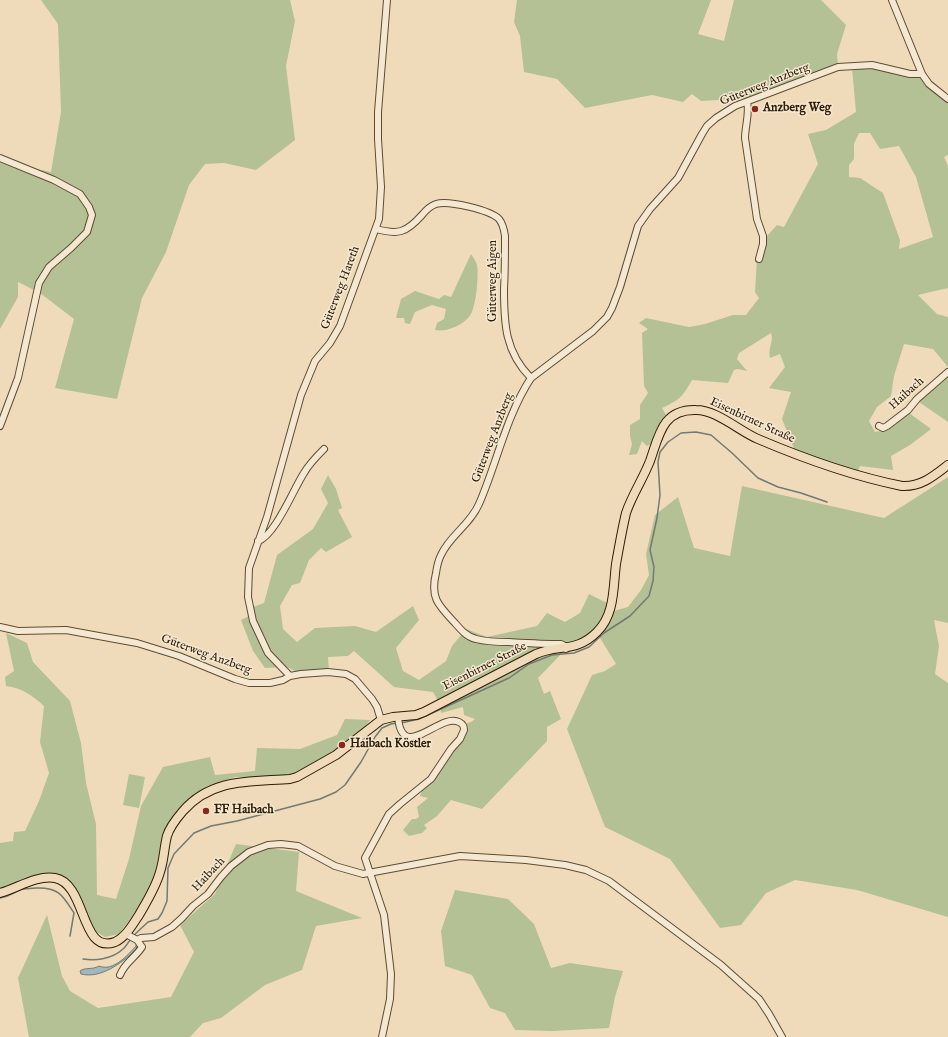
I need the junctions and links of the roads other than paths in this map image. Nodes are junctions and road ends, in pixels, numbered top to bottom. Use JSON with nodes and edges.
{"nodes":[{"id":1,"x":387,"y":0,"type":"edge"},
{"id":2,"x":892,"y":0,"type":"edge"},
{"id":3,"x":922,"y":74,"type":"junction"},
{"id":4,"x":948,"y":99,"type":"edge"},
{"id":5,"x":747,"y":102,"type":"junction"},
{"id":6,"x":0,"y":158,"type":"edge"},
{"id":7,"x":376,"y":228,"type":"junction"},
{"id":8,"x":759,"y":259,"type":"dead end"},
{"id":9,"x":948,"y":372,"type":"edge"},
{"id":10,"x":531,"y":378,"type":"junction"},
{"id":11,"x":0,"y":426,"type":"edge"},
{"id":12,"x":879,"y":426,"type":"dead end"},
{"id":13,"x":324,"y":449,"type":"dead end"},
{"id":14,"x":948,"y":465,"type":"edge"},
{"id":15,"x":258,"y":541,"type":"junction"},
{"id":16,"x":0,"y":627,"type":"edge"},
{"id":17,"x":566,"y":649,"type":"junction"},
{"id":18,"x":290,"y":676,"type":"junction"},
{"id":19,"x":381,"y":720,"type":"junction"},
{"id":20,"x":399,"y":721,"type":"junction"},
{"id":21,"x":371,"y":873,"type":"junction"},
{"id":22,"x":0,"y":893,"type":"edge"},
{"id":23,"x":132,"y":937,"type":"junction"},
{"id":24,"x":120,"y":975,"type":"dead end"},
{"id":25,"x":382,"y":1037,"type":"edge"},
{"id":26,"x":782,"y":1037,"type":"edge"}],
"edges":[{"from":1,"to":7,"type":"street","name":"Güterweg Hareth"},
{"from":2,"to":3,"type":"street"},
{"from":3,"to":4,"type":"street"},
{"from":3,"to":5,"type":"street","name":"Güterweg Anzberg"},
{"from":5,"to":8,"type":"street"},
{"from":5,"to":10,"type":"street","name":"Güterweg Anzberg"},
{"from":6,"to":11,"type":"street"},
{"from":7,"to":10,"type":"street","name":"Güterweg Aigen"},
{"from":7,"to":15,"type":"street","name":"Güterweg Hareth"},
{"from":9,"to":12,"type":"street","name":"Haibach"},
{"from":10,"to":17,"type":"street","name":"Güterweg Anzberg"},
{"from":13,"to":15,"type":"street"},
{"from":14,"to":17,"type":"main road","name":"Eisenbirner Straße"},
{"from":15,"to":18,"type":"street","name":"Güterweg Hareth"},
{"from":16,"to":18,"type":"street","name":"Güterweg Anzberg"},
{"from":17,"to":20,"type":"main road","name":"Eisenbirner Straße"},
{"from":18,"to":19,"type":"street","name":"Güterweg Anzberg"},
{"from":19,"to":20,"type":"main road","name":"Eisenbirner Straße"},
{"from":19,"to":23,"type":"main road","name":"Eisenbirner Straße"},
{"from":20,"to":21,"type":"street"},
{"from":21,"to":23,"type":"street","name":"Haibach"},
{"from":21,"to":25,"type":"street"},
{"from":21,"to":26,"type":"street","name":"Haibach"},
{"from":22,"to":23,"type":"main road"},
{"from":23,"to":24,"type":"street"}]}
